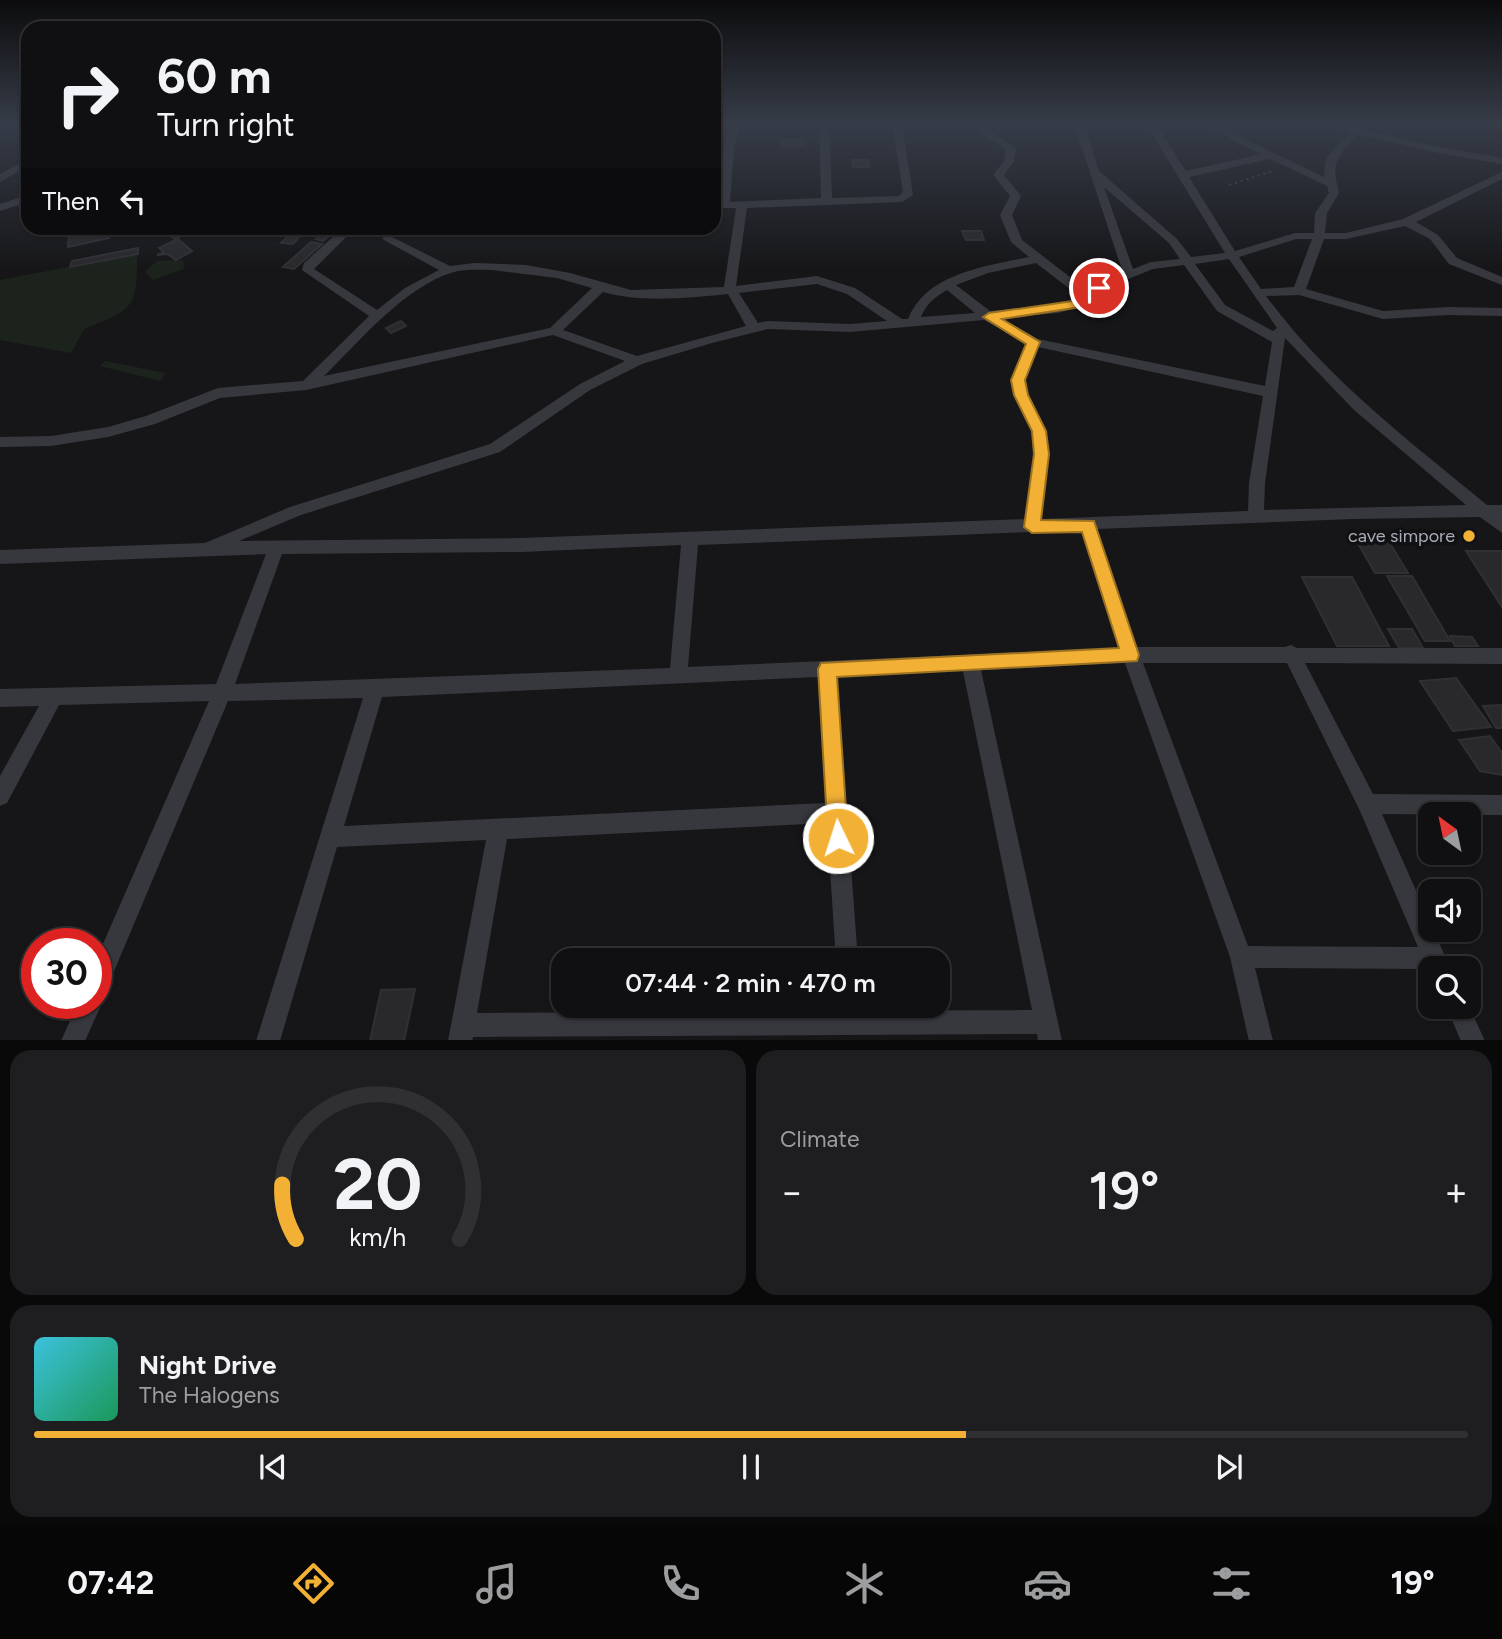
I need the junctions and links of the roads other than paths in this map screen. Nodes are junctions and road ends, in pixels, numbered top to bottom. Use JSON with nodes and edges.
{"nodes":[{"id":1,"x":727,"y":173,"type":"edge"},
{"id":2,"x":826,"y":173,"type":"edge"},
{"id":3,"x":906,"y":173,"type":"edge"},
{"id":4,"x":1000,"y":173,"type":"edge"},
{"id":5,"x":1094,"y":173,"type":"joint"},
{"id":6,"x":1194,"y":173,"type":"edge"},
{"id":7,"x":1304,"y":173,"type":"edge"},
{"id":8,"x":1330,"y":173,"type":"edge"},
{"id":9,"x":1183,"y":175,"type":"joint"},
{"id":10,"x":1502,"y":175,"type":"edge"},
{"id":11,"x":1331,"y":184,"type":"junction"},
{"id":12,"x":21,"y":200,"type":"edge"},
{"id":13,"x":828,"y":202,"type":"junction"},
{"id":14,"x":742,"y":205,"type":"junction"},
{"id":15,"x":0,"y":208,"type":"edge"},
{"id":16,"x":1407,"y":222,"type":"junction"},
{"id":17,"x":341,"y":235,"type":"edge"},
{"id":18,"x":1319,"y":236,"type":"junction"},
{"id":19,"x":388,"y":237,"type":"dead end"},
{"id":20,"x":1233,"y":255,"type":"junction"},
{"id":21,"x":1038,"y":259,"type":"junction"},
{"id":22,"x":1185,"y":261,"type":"junction"},
{"id":23,"x":449,"y":270,"type":"junction"},
{"id":24,"x":1129,"y":274,"type":"junction"},
{"id":25,"x":1502,"y":281,"type":"edge"},
{"id":26,"x":947,"y":284,"type":"junction"},
{"id":27,"x":601,"y":287,"type":"junction"},
{"id":28,"x":730,"y":288,"type":"junction"},
{"id":29,"x":1299,"y":291,"type":"junction"},
{"id":30,"x":1259,"y":293,"type":"junction"},
{"id":31,"x":1088,"y":297,"type":"junction"},
{"id":32,"x":1502,"y":312,"type":"edge"},
{"id":33,"x":379,"y":317,"type":"junction"},
{"id":34,"x":989,"y":317,"type":"junction"},
{"id":35,"x":907,"y":324,"type":"junction"},
{"id":36,"x":754,"y":328,"type":"junction"},
{"id":37,"x":554,"y":331,"type":"junction"},
{"id":38,"x":1280,"y":332,"type":"junction"},
{"id":39,"x":1034,"y":342,"type":"junction"},
{"id":40,"x":637,"y":361,"type":"junction"},
{"id":41,"x":306,"y":385,"type":"junction"},
{"id":42,"x":1269,"y":392,"type":"junction"},
{"id":43,"x":0,"y":442,"type":"edge"},
{"id":44,"x":1502,"y":511,"type":"edge"},
{"id":45,"x":1484,"y":512,"type":"junction"},
{"id":46,"x":1256,"y":518,"type":"junction"},
{"id":47,"x":1088,"y":525,"type":"junction"},
{"id":48,"x":1032,"y":527,"type":"junction"},
{"id":49,"x":1502,"y":527,"type":"edge"},
{"id":50,"x":690,"y":539,"type":"junction"},
{"id":51,"x":276,"y":548,"type":"junction"},
{"id":52,"x":201,"y":550,"type":"junction"},
{"id":53,"x":0,"y":557,"type":"edge"},
{"id":54,"x":1291,"y":653,"type":"junction"},
{"id":55,"x":1130,"y":655,"type":"junction"},
{"id":56,"x":1502,"y":656,"type":"edge"},
{"id":57,"x":970,"y":663,"type":"junction"},
{"id":58,"x":828,"y":669,"type":"junction"},
{"id":59,"x":678,"y":676,"type":"junction"},
{"id":60,"x":375,"y":690,"type":"junction"},
{"id":61,"x":223,"y":691,"type":"junction"},
{"id":62,"x":54,"y":697,"type":"junction"},
{"id":63,"x":0,"y":698,"type":"edge"},
{"id":64,"x":0,"y":796,"type":"edge"},
{"id":65,"x":1367,"y":804,"type":"junction"},
{"id":66,"x":1502,"y":805,"type":"edge"},
{"id":67,"x":836,"y":813,"type":"junction"},
{"id":68,"x":498,"y":829,"type":"junction"},
{"id":69,"x":330,"y":837,"type":"junction"},
{"id":70,"x":846,"y":948,"type":"edge"},
{"id":71,"x":112,"y":950,"type":"edge"},
{"id":72,"x":1433,"y":956,"type":"edge"},
{"id":73,"x":1241,"y":957,"type":"junction"},
{"id":74,"x":1418,"y":962,"type":"edge"},
{"id":75,"x":786,"y":1018,"type":"edge"},
{"id":76,"x":888,"y":1018,"type":"edge"},
{"id":77,"x":83,"y":1019,"type":"edge"},
{"id":78,"x":1463,"y":1019,"type":"edge"},
{"id":79,"x":1049,"y":1031,"type":"edge"},
{"id":80,"x":462,"y":1033,"type":"edge"},
{"id":81,"x":73,"y":1040,"type":"edge"},
{"id":82,"x":268,"y":1040,"type":"edge"},
{"id":83,"x":1261,"y":1040,"type":"edge"},
{"id":84,"x":1473,"y":1040,"type":"edge"}],
"edges":[{"from":1,"to":14,"type":"street"},
{"from":2,"to":13,"type":"street"},
{"from":3,"to":13,"type":"street"},
{"from":4,"to":21,"type":"street"},
{"from":5,"to":22,"type":"street"},
{"from":5,"to":24,"type":"street"},
{"from":6,"to":9,"type":"street"},
{"from":7,"to":11,"type":"street"},
{"from":8,"to":11,"type":"street"},
{"from":9,"to":20,"type":"street"},
{"from":10,"to":16,"type":"street"},
{"from":11,"to":18,"type":"street"},
{"from":12,"to":15,"type":"street"},
{"from":13,"to":14,"type":"street"},
{"from":14,"to":28,"type":"street"},
{"from":16,"to":18,"type":"street"},
{"from":16,"to":25,"type":"street"},
{"from":17,"to":33,"type":"street"},
{"from":18,"to":20,"type":"street"},
{"from":18,"to":29,"type":"street"},
{"from":19,"to":23,"type":"street"},
{"from":20,"to":22,"type":"street"},
{"from":20,"to":30,"type":"street"},
{"from":21,"to":26,"type":"street"},
{"from":21,"to":31,"type":"street"},
{"from":22,"to":24,"type":"street"},
{"from":22,"to":38,"type":"street"},
{"from":23,"to":27,"type":"street"},
{"from":23,"to":33,"type":"street"},
{"from":24,"to":31,"type":"street"},
{"from":26,"to":34,"type":"street"},
{"from":26,"to":35,"type":"street"},
{"from":27,"to":28,"type":"street"},
{"from":27,"to":37,"type":"street"},
{"from":28,"to":35,"type":"street"},
{"from":28,"to":36,"type":"street"},
{"from":29,"to":30,"type":"street"},
{"from":29,"to":32,"type":"street"},
{"from":30,"to":38,"type":"street"},
{"from":31,"to":34,"type":"street"},
{"from":33,"to":41,"type":"street"},
{"from":34,"to":35,"type":"street"},
{"from":34,"to":39,"type":"street"},
{"from":35,"to":36,"type":"street"},
{"from":36,"to":40,"type":"street"},
{"from":37,"to":40,"type":"street"},
{"from":37,"to":41,"type":"street"},
{"from":38,"to":42,"type":"street"},
{"from":38,"to":45,"type":"street"},
{"from":39,"to":42,"type":"street"},
{"from":39,"to":48,"type":"street"},
{"from":40,"to":52,"type":"street"},
{"from":41,"to":43,"type":"street"},
{"from":42,"to":46,"type":"street"},
{"from":44,"to":45,"type":"street"},
{"from":45,"to":46,"type":"street"},
{"from":45,"to":49,"type":"street"},
{"from":46,"to":47,"type":"street"},
{"from":47,"to":48,"type":"street"},
{"from":47,"to":55,"type":"street"},
{"from":48,"to":50,"type":"street"},
{"from":50,"to":51,"type":"street"},
{"from":50,"to":59,"type":"street"},
{"from":51,"to":52,"type":"street"},
{"from":51,"to":61,"type":"street"},
{"from":52,"to":53,"type":"street"},
{"from":54,"to":55,"type":"street"},
{"from":54,"to":56,"type":"street"},
{"from":54,"to":65,"type":"street"},
{"from":55,"to":57,"type":"street"},
{"from":55,"to":73,"type":"street"},
{"from":57,"to":58,"type":"street"},
{"from":57,"to":79,"type":"street"},
{"from":58,"to":59,"type":"street"},
{"from":58,"to":67,"type":"street"},
{"from":59,"to":60,"type":"street"},
{"from":60,"to":61,"type":"street"},
{"from":60,"to":69,"type":"street"},
{"from":61,"to":62,"type":"street"},
{"from":61,"to":71,"type":"street"},
{"from":62,"to":63,"type":"street"},
{"from":62,"to":64,"type":"street"},
{"from":65,"to":66,"type":"street"},
{"from":65,"to":72,"type":"street"},
{"from":67,"to":68,"type":"street"},
{"from":67,"to":70,"type":"street"},
{"from":68,"to":69,"type":"street"},
{"from":68,"to":80,"type":"street"},
{"from":69,"to":82,"type":"street"},
{"from":73,"to":74,"type":"street"},
{"from":73,"to":83,"type":"street"},
{"from":75,"to":80,"type":"street"},
{"from":76,"to":79,"type":"street"},
{"from":77,"to":81,"type":"street"},
{"from":78,"to":84,"type":"street"}]}
